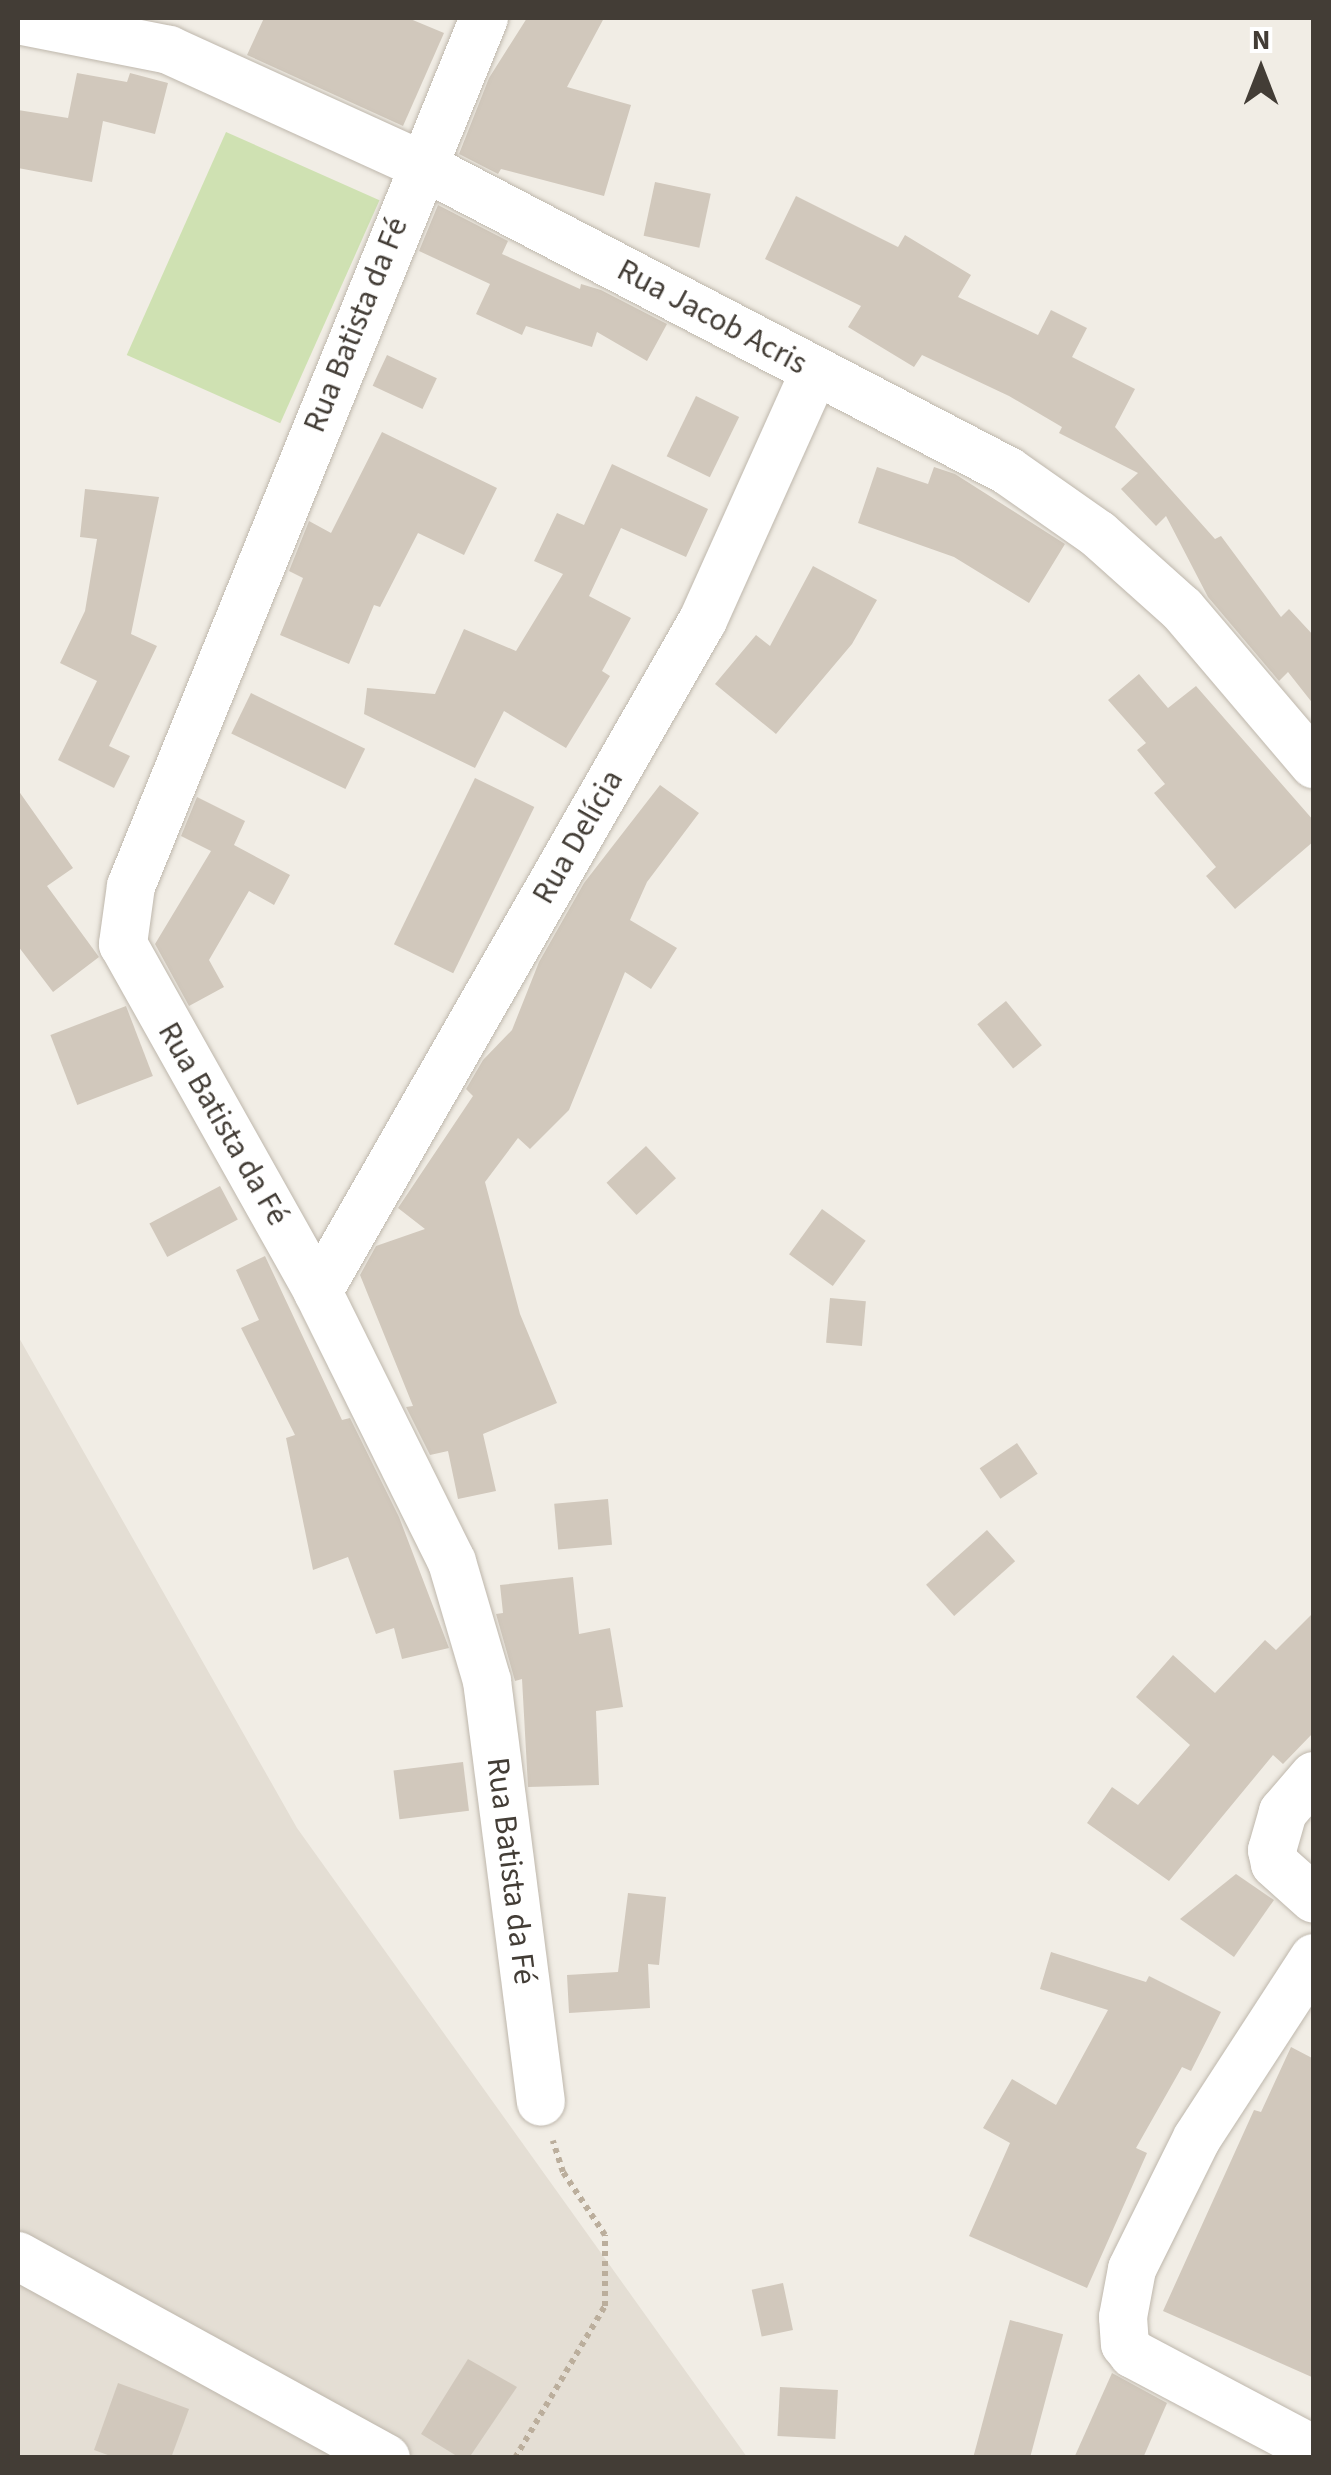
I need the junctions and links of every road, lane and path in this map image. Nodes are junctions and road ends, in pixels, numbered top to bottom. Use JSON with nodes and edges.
{"nodes":[{"id":1,"x":484,"y":18,"type":"edge"},
{"id":2,"x":18,"y":20,"type":"edge"},
{"id":3,"x":420,"y":165,"type":"junction"},
{"id":4,"x":815,"y":370,"type":"junction"},
{"id":5,"x":1314,"y":764,"type":"edge"},
{"id":6,"x":318,"y":1292,"type":"junction"},
{"id":7,"x":1314,"y":1776,"type":"edge"},
{"id":8,"x":1314,"y":1899,"type":"edge"},
{"id":9,"x":1314,"y":1958,"type":"edge"},
{"id":10,"x":541,"y":2102,"type":"joint"},
{"id":11,"x":18,"y":2256,"type":"edge"},
{"id":12,"x":1258,"y":2441,"type":"edge"},
{"id":13,"x":1314,"y":2450,"type":"edge"},
{"id":14,"x":386,"y":2458,"type":"edge"},
{"id":15,"x":515,"y":2458,"type":"edge"}],
"edges":[{"from":1,"to":3,"type":"street","name":"Rua Batista da Fé"},
{"from":2,"to":3,"type":"street","name":"Rua Jacob Acris"},
{"from":3,"to":4,"type":"street","name":"Rua Jacob Acris"},
{"from":3,"to":6,"type":"street","name":"Rua Batista da Fé"},
{"from":4,"to":5,"type":"street","name":"Rua Jacob Acris"},
{"from":4,"to":6,"type":"street","name":"Rua Delícia"},
{"from":6,"to":10,"type":"street","name":"Rua Batista da Fé"},
{"from":7,"to":8,"type":"street"},
{"from":9,"to":12,"type":"street"},
{"from":10,"to":15,"type":"path"},
{"from":11,"to":14,"type":"street"},
{"from":12,"to":13,"type":"street"}]}
